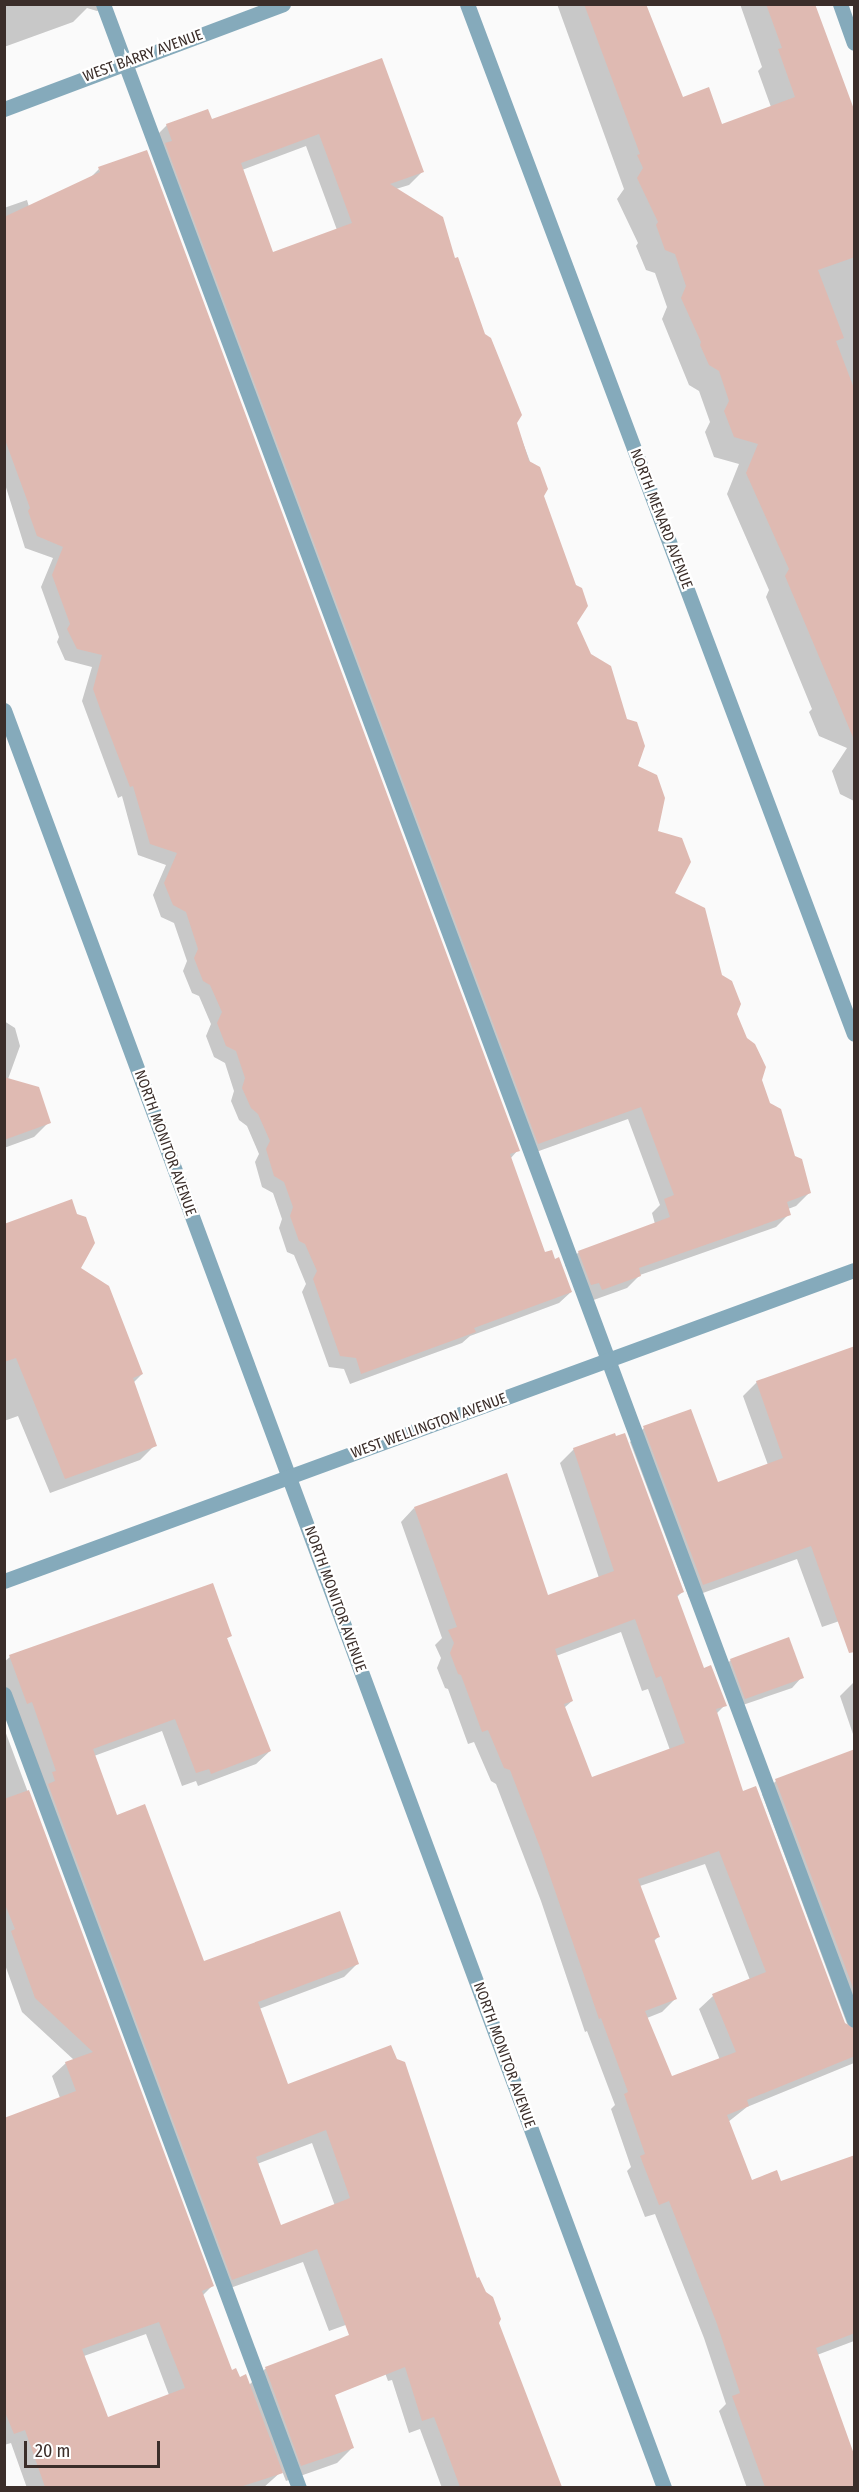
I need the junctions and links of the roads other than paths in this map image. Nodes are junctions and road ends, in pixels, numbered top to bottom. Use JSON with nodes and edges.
{"nodes":[{"id":1,"x":104,"y":4,"type":"edge"},
{"id":2,"x":282,"y":4,"type":"edge"},
{"id":3,"x":467,"y":4,"type":"edge"},
{"id":4,"x":840,"y":4,"type":"edge"},
{"id":5,"x":855,"y":43,"type":"edge"},
{"id":6,"x":125,"y":63,"type":"junction"},
{"id":7,"x":4,"y":109,"type":"edge"},
{"id":8,"x":4,"y":710,"type":"edge"},
{"id":9,"x":855,"y":1034,"type":"edge"},
{"id":10,"x":855,"y":1270,"type":"edge"},
{"id":11,"x":609,"y":1361,"type":"junction"},
{"id":12,"x":289,"y":1477,"type":"junction"},
{"id":13,"x":4,"y":1581,"type":"edge"},
{"id":14,"x":4,"y":1694,"type":"edge"},
{"id":15,"x":855,"y":2020,"type":"edge"},
{"id":16,"x":299,"y":2487,"type":"edge"},
{"id":17,"x":664,"y":2487,"type":"edge"}],
"edges":[{"from":1,"to":6,"type":"street"},
{"from":2,"to":6,"type":"street","name":"WEST BARRY AVENUE"},
{"from":3,"to":9,"type":"street","name":"NORTH MENARD AVENUE"},
{"from":4,"to":5,"type":"street"},
{"from":6,"to":7,"type":"street","name":"WEST BARRY AVENUE"},
{"from":6,"to":11,"type":"street"},
{"from":8,"to":12,"type":"street","name":"NORTH MONITOR AVENUE"},
{"from":10,"to":11,"type":"street","name":"WEST WELLINGTON AVENUE"},
{"from":11,"to":12,"type":"street","name":"WEST WELLINGTON AVENUE"},
{"from":11,"to":15,"type":"street"},
{"from":12,"to":13,"type":"street","name":"WEST WELLINGTON AVENUE"},
{"from":12,"to":17,"type":"street","name":"NORTH MONITOR AVENUE"},
{"from":14,"to":16,"type":"street"}]}
